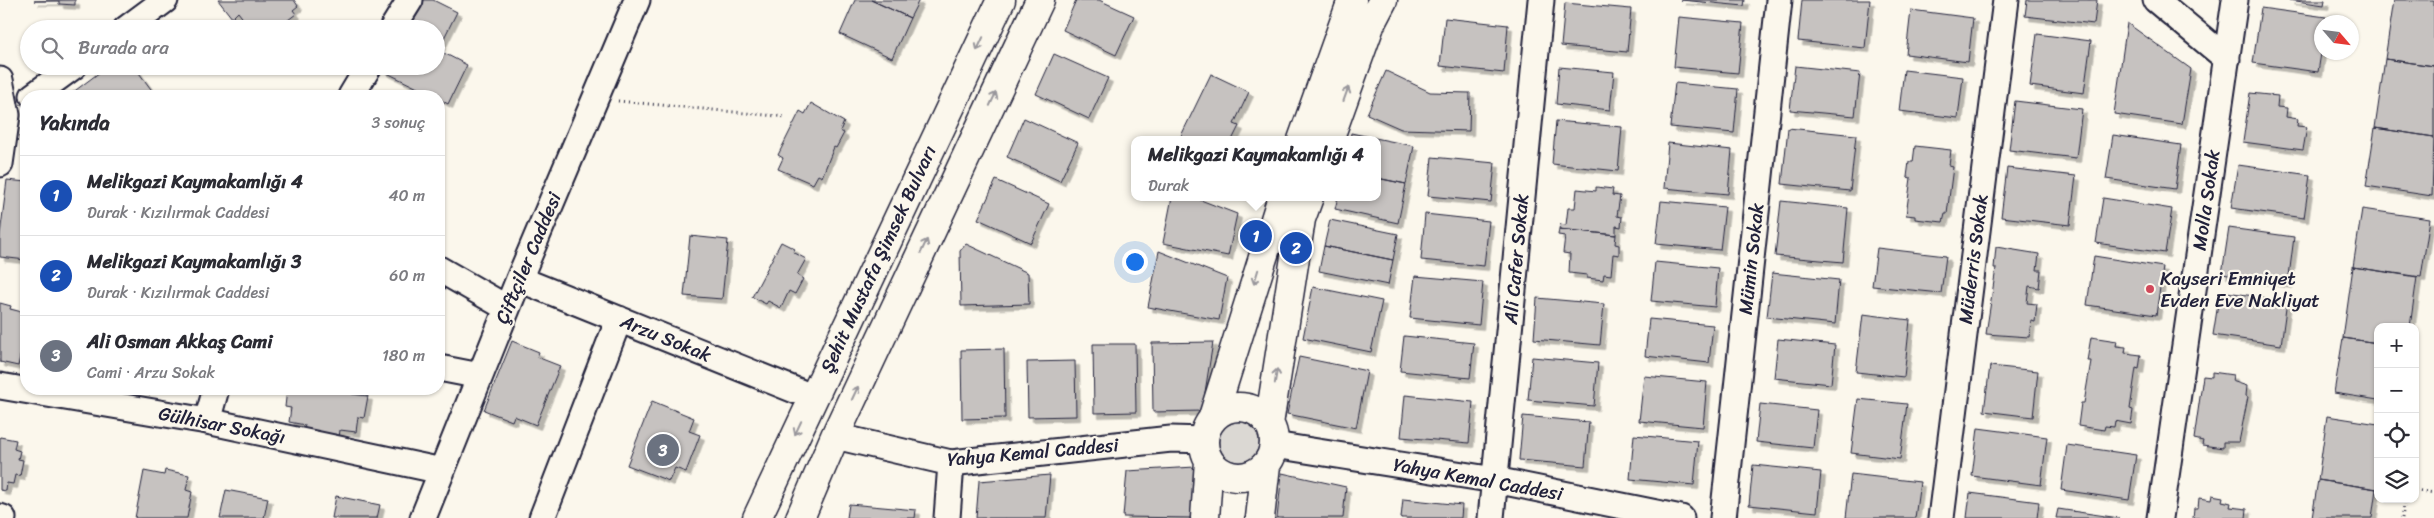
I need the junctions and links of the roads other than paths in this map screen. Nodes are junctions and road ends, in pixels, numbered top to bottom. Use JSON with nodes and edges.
{"nodes":[{"id":1,"x":165,"y":0,"type":"edge"},
{"id":2,"x":410,"y":0,"type":"edge"},
{"id":3,"x":1001,"y":0,"type":"edge"},
{"id":4,"x":1040,"y":0,"type":"edge"},
{"id":5,"x":1352,"y":0,"type":"edge"},
{"id":6,"x":1383,"y":0,"type":"edge"},
{"id":7,"x":1541,"y":0,"type":"edge"},
{"id":8,"x":1779,"y":0,"type":"edge"},
{"id":9,"x":2006,"y":0,"type":"edge"},
{"id":10,"x":2156,"y":0,"type":"edge"},
{"id":11,"x":2234,"y":0,"type":"edge"},
{"id":12,"x":631,"y":2,"type":"edge"},
{"id":13,"x":138,"y":20,"type":"edge"},
{"id":14,"x":398,"y":20,"type":"edge"},
{"id":15,"x":2227,"y":59,"type":"junction"},
{"id":16,"x":62,"y":75,"type":"edge"},
{"id":17,"x":364,"y":75,"type":"edge"},
{"id":18,"x":0,"y":80,"type":"edge"},
{"id":19,"x":41,"y":90,"type":"edge"},
{"id":20,"x":355,"y":90,"type":"edge"},
{"id":21,"x":11,"y":113,"type":"edge"},
{"id":22,"x":1303,"y":136,"type":"edge"},
{"id":23,"x":1330,"y":136,"type":"edge"},
{"id":24,"x":0,"y":164,"type":"edge"},
{"id":25,"x":1281,"y":201,"type":"edge"},
{"id":26,"x":1308,"y":201,"type":"edge"},
{"id":27,"x":445,"y":272,"type":"edge"},
{"id":28,"x":519,"y":279,"type":"junction"},
{"id":29,"x":507,"y":308,"type":"junction"},
{"id":30,"x":619,"y":319,"type":"junction"},
{"id":31,"x":445,"y":369,"type":"edge"},
{"id":32,"x":480,"y":376,"type":"junction"},
{"id":33,"x":0,"y":386,"type":"edge"},
{"id":34,"x":20,"y":389,"type":"edge"},
{"id":35,"x":53,"y":395,"type":"edge"},
{"id":36,"x":214,"y":395,"type":"edge"},
{"id":37,"x":812,"y":398,"type":"junction"},
{"id":38,"x":207,"y":421,"type":"junction"},
{"id":39,"x":835,"y":436,"type":"junction"},
{"id":40,"x":1209,"y":440,"type":"junction"},
{"id":41,"x":1270,"y":444,"type":"junction"},
{"id":42,"x":951,"y":463,"type":"junction"},
{"id":43,"x":442,"y":471,"type":"junction"},
{"id":44,"x":1495,"y":480,"type":"junction"},
{"id":45,"x":424,"y":518,"type":"edge"},
{"id":46,"x":542,"y":518,"type":"edge"},
{"id":47,"x":757,"y":518,"type":"edge"},
{"id":48,"x":800,"y":518,"type":"edge"},
{"id":49,"x":947,"y":518,"type":"edge"},
{"id":50,"x":1205,"y":518,"type":"edge"},
{"id":51,"x":1260,"y":518,"type":"edge"},
{"id":52,"x":1491,"y":518,"type":"edge"},
{"id":53,"x":1681,"y":518,"type":"edge"},
{"id":54,"x":1723,"y":518,"type":"edge"},
{"id":55,"x":1941,"y":518,"type":"edge"},
{"id":56,"x":2160,"y":518,"type":"edge"}],
"edges":[{"from":1,"to":13,"type":"street"},
{"from":2,"to":14,"type":"street"},
{"from":3,"to":37,"type":"main road","name":"Şehit Mustafa Şimsek Bulvarı","one_way":true},
{"from":39,"to":4,"type":"main road","name":"Şehit Mustafa Şimsek Bulvarı","one_way":true},
{"from":5,"to":22,"type":"main road"},
{"from":23,"to":6,"type":"main road","one_way":true},
{"from":7,"to":44,"type":"street","name":"Ali Cafer Sokak"},
{"from":8,"to":54,"type":"street","name":"Mümin Sokak"},
{"from":9,"to":55,"type":"street","name":"Müderris Sokak"},
{"from":10,"to":15,"type":"street"},
{"from":11,"to":15,"type":"street","name":"Molla Sokak"},
{"from":12,"to":28,"type":"street","name":"Çiftçiler Caddesi"},
{"from":15,"to":56,"type":"street","name":"Molla Sokak"},
{"from":16,"to":19,"type":"street"},
{"from":17,"to":20,"type":"street"},
{"from":18,"to":21,"type":"street"},
{"from":21,"to":24,"type":"street"},
{"from":25,"to":40,"type":"main road","one_way":true},
{"from":41,"to":26,"type":"main road","one_way":true},
{"from":27,"to":29,"type":"street"},
{"from":28,"to":29,"type":"street","name":"Çiftçiler Caddesi"},
{"from":28,"to":30,"type":"street","name":"Arzu Sokak"},
{"from":29,"to":32,"type":"street","name":"Çiftçiler Caddesi"},
{"from":30,"to":37,"type":"street","name":"Arzu Sokak"},
{"from":30,"to":46,"type":"street"},
{"from":31,"to":32,"type":"street"},
{"from":32,"to":43,"type":"street","name":"Çiftçiler Caddesi"},
{"from":33,"to":34,"type":"street","name":"Gülhisar Sokağı"},
{"from":35,"to":38,"type":"street","name":"Gülhisar Sokağı"},
{"from":36,"to":38,"type":"street"},
{"from":37,"to":47,"type":"main road","name":"Şehit Mustafa Şimsek Bulvarı","one_way":true},
{"from":38,"to":43,"type":"street","name":"Gülhisar Sokağı"},
{"from":39,"to":42,"type":"street","name":"Yahya Kemal Caddesi"},
{"from":39,"to":48,"type":"main road","name":"Şehit Mustafa Şimsek Bulvarı"},
{"from":40,"to":41,"type":"main road"},
{"from":40,"to":41,"type":"main road"},
{"from":40,"to":42,"type":"street","name":"Yahya Kemal Caddesi"},
{"from":40,"to":50,"type":"main road"},
{"from":41,"to":44,"type":"street","name":"Yahya Kemal Caddesi"},
{"from":41,"to":51,"type":"main road"},
{"from":42,"to":49,"type":"street"},
{"from":43,"to":45,"type":"street","name":"Çiftçiler Caddesi"},
{"from":44,"to":52,"type":"street","name":"Ali Cafer Sokak"},
{"from":44,"to":53,"type":"street","name":"Yahya Kemal Caddesi"}]}
